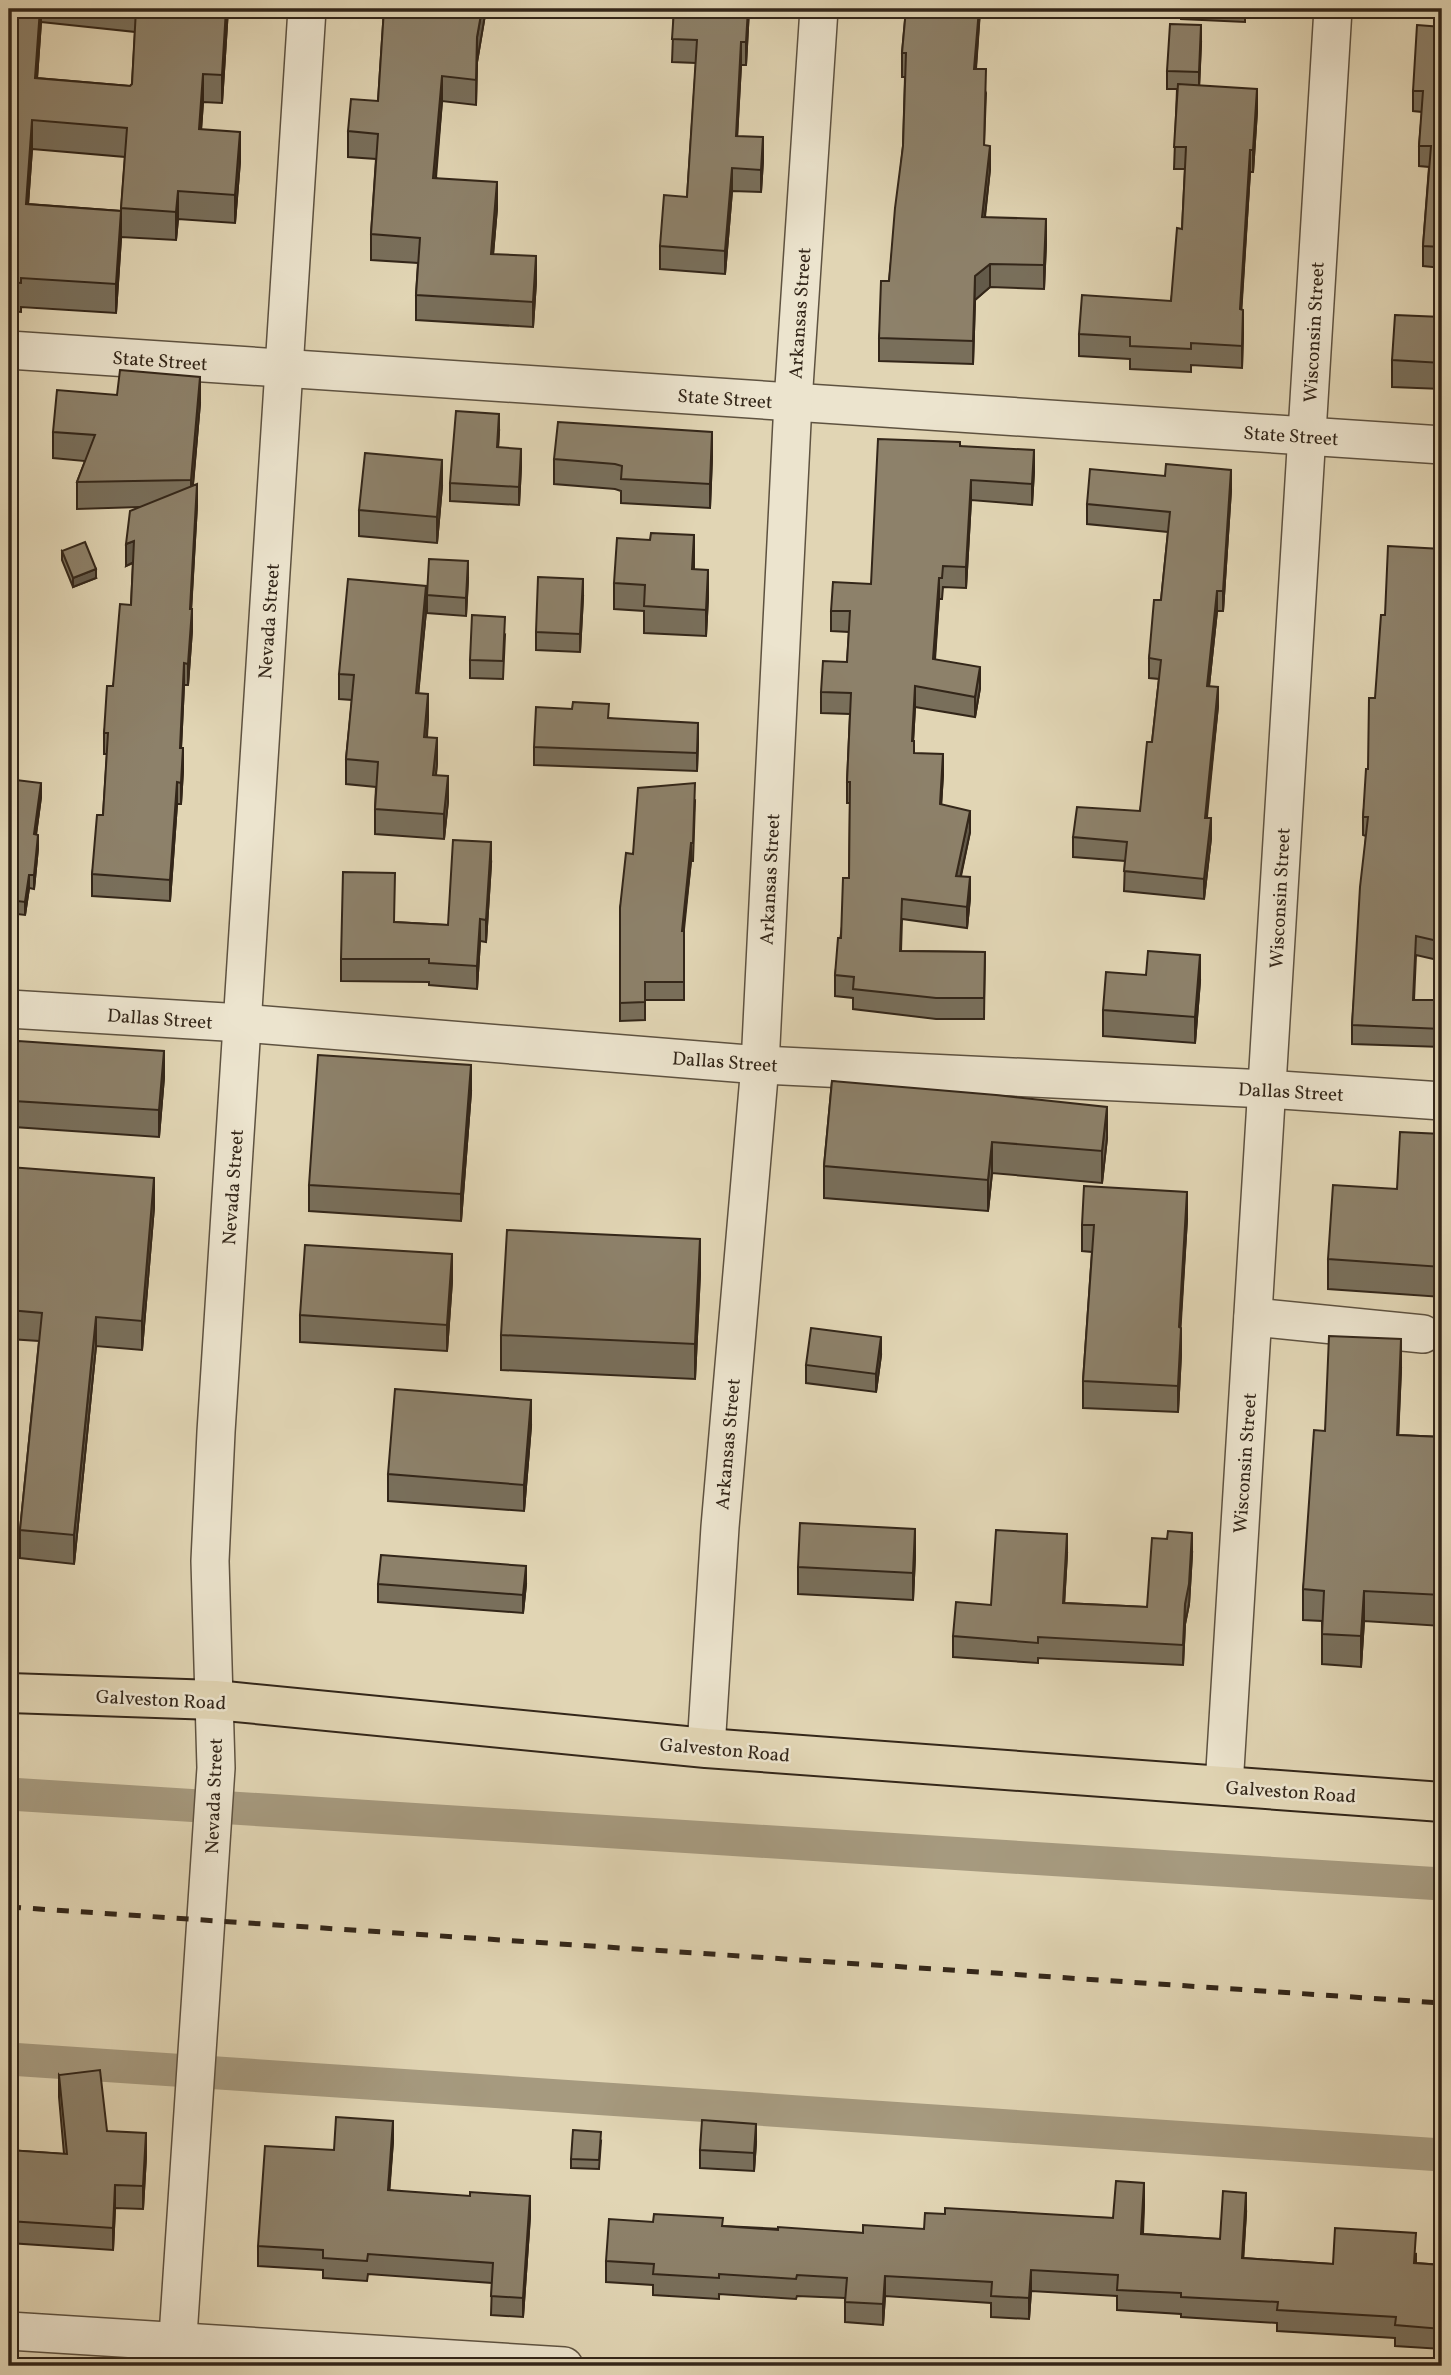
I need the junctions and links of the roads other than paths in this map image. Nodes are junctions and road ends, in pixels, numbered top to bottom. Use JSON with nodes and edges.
{"nodes":[{"id":1,"x":307,"y":9,"type":"edge"},
{"id":2,"x":819,"y":9,"type":"edge"},
{"id":3,"x":1333,"y":9,"type":"edge"},
{"id":4,"x":9,"y":350,"type":"edge"},
{"id":5,"x":284,"y":369,"type":"junction"},
{"id":6,"x":793,"y":402,"type":"junction"},
{"id":7,"x":1307,"y":436,"type":"junction"},
{"id":8,"x":1442,"y":445,"type":"edge"},
{"id":9,"x":9,"y":1009,"type":"edge"},
{"id":10,"x":242,"y":1023,"type":"junction"},
{"id":11,"x":760,"y":1065,"type":"junction"},
{"id":12,"x":1267,"y":1089,"type":"junction"},
{"id":13,"x":1442,"y":1101,"type":"edge"},
{"id":14,"x":1253,"y":1317,"type":"junction"},
{"id":15,"x":1423,"y":1334,"type":"dead end"},
{"id":16,"x":9,"y":1693,"type":"edge"},
{"id":17,"x":215,"y":1700,"type":"junction"},
{"id":18,"x":706,"y":1748,"type":"junction"},
{"id":19,"x":1224,"y":1786,"type":"junction"},
{"id":20,"x":1442,"y":1802,"type":"edge"},
{"id":21,"x":9,"y":2331,"type":"edge"},
{"id":22,"x":177,"y":2354,"type":"edge"},
{"id":23,"x":564,"y":2366,"type":"edge"}],
"edges":[{"from":1,"to":5,"type":"street","name":"Nevada Street"},
{"from":2,"to":6,"type":"street","name":"Arkansas Street"},
{"from":3,"to":7,"type":"street","name":"Wisconsin Street"},
{"from":4,"to":5,"type":"street","name":"State Street"},
{"from":5,"to":6,"type":"street","name":"State Street"},
{"from":5,"to":10,"type":"street","name":"Nevada Street"},
{"from":6,"to":7,"type":"street","name":"State Street"},
{"from":6,"to":11,"type":"street","name":"Arkansas Street"},
{"from":7,"to":8,"type":"street","name":"State Street"},
{"from":7,"to":12,"type":"street","name":"Wisconsin Street"},
{"from":9,"to":10,"type":"street","name":"Dallas Street"},
{"from":10,"to":11,"type":"street","name":"Dallas Street"},
{"from":10,"to":17,"type":"street","name":"Nevada Street"},
{"from":11,"to":12,"type":"street","name":"Dallas Street"},
{"from":11,"to":18,"type":"street","name":"Arkansas Street"},
{"from":12,"to":13,"type":"street","name":"Dallas Street"},
{"from":12,"to":14,"type":"street","name":"Wisconsin Street"},
{"from":14,"to":15,"type":"street"},
{"from":14,"to":19,"type":"street","name":"Wisconsin Street"},
{"from":16,"to":17,"type":"main road","name":"Galveston Road"},
{"from":17,"to":18,"type":"main road","name":"Galveston Road"},
{"from":17,"to":22,"type":"street","name":"Nevada Street"},
{"from":18,"to":19,"type":"main road","name":"Galveston Road"},
{"from":19,"to":20,"type":"main road","name":"Galveston Road"},
{"from":21,"to":22,"type":"street"},
{"from":22,"to":23,"type":"street"}]}
